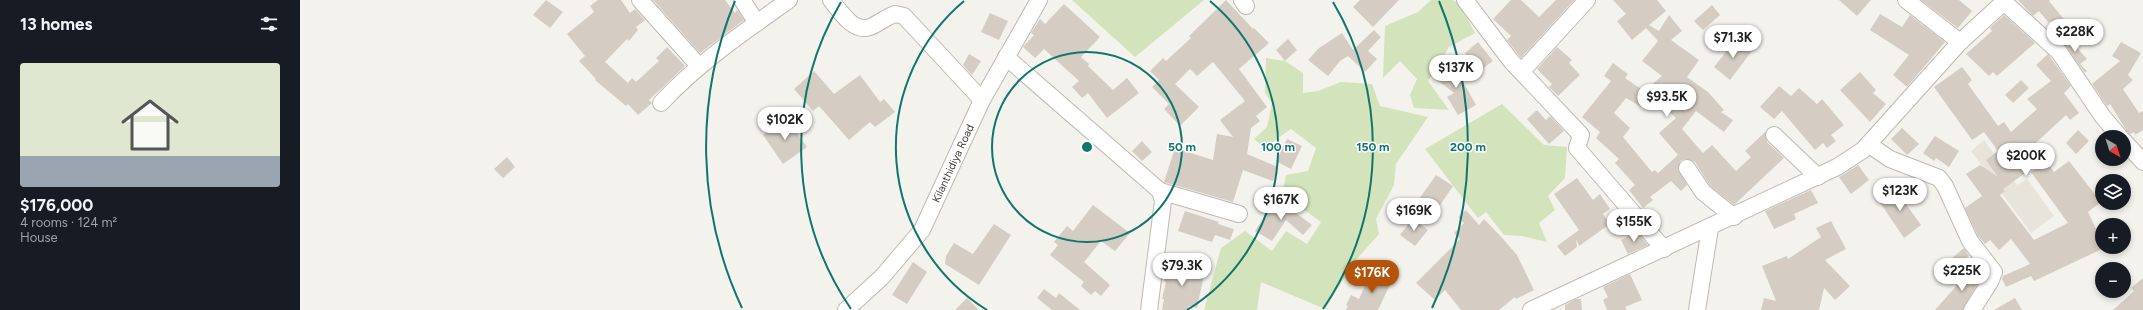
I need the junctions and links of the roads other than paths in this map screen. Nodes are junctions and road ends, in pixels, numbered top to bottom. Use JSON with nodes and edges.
{"nodes":[{"id":1,"x":640,"y":0,"type":"edge"},
{"id":2,"x":742,"y":0,"type":"edge"},
{"id":3,"x":789,"y":0,"type":"edge"},
{"id":4,"x":831,"y":0,"type":"edge"},
{"id":5,"x":1038,"y":0,"type":"edge"},
{"id":6,"x":1465,"y":0,"type":"edge"},
{"id":7,"x":1587,"y":0,"type":"edge"},
{"id":8,"x":1906,"y":0,"type":"edge"},
{"id":9,"x":2005,"y":1,"type":"edge"},
{"id":10,"x":757,"y":23,"type":"junction"},
{"id":11,"x":1960,"y":42,"type":"junction"},
{"id":12,"x":1006,"y":57,"type":"junction"},
{"id":13,"x":699,"y":66,"type":"junction"},
{"id":14,"x":1522,"y":72,"type":"junction"},
{"id":15,"x":982,"y":100,"type":"junction"},
{"id":16,"x":661,"y":103,"type":"dead end"},
{"id":17,"x":2114,"y":130,"type":"edge"},
{"id":18,"x":1774,"y":135,"type":"dead end"},
{"id":19,"x":1868,"y":144,"type":"junction"},
{"id":20,"x":2131,"y":149,"type":"edge"},
{"id":21,"x":2143,"y":162,"type":"edge"},
{"id":22,"x":1687,"y":168,"type":"dead end"},
{"id":23,"x":1818,"y":177,"type":"junction"},
{"id":24,"x":1160,"y":191,"type":"junction"},
{"id":25,"x":1239,"y":214,"type":"dead end"},
{"id":26,"x":1734,"y":217,"type":"junction"},
{"id":27,"x":1710,"y":228,"type":"junction"},
{"id":28,"x":1664,"y":249,"type":"junction"},
{"id":29,"x":846,"y":310,"type":"edge"},
{"id":30,"x":1149,"y":310,"type":"edge"},
{"id":31,"x":1531,"y":310,"type":"edge"},
{"id":32,"x":1697,"y":310,"type":"edge"},
{"id":33,"x":1972,"y":310,"type":"edge"}],
"edges":[{"from":1,"to":13,"type":"street"},
{"from":2,"to":10,"type":"street"},
{"from":3,"to":10,"type":"street"},
{"from":4,"to":15,"type":"street"},
{"from":5,"to":12,"type":"street","name":"Kilanthidiya Road"},
{"from":6,"to":14,"type":"street"},
{"from":7,"to":14,"type":"street"},
{"from":8,"to":11,"type":"street"},
{"from":9,"to":11,"type":"street"},
{"from":9,"to":17,"type":"street"},
{"from":10,"to":13,"type":"street"},
{"from":11,"to":19,"type":"street"},
{"from":12,"to":15,"type":"street","name":"Kilanthidiya Road"},
{"from":12,"to":24,"type":"street"},
{"from":13,"to":16,"type":"street"},
{"from":14,"to":28,"type":"street"},
{"from":15,"to":29,"type":"street","name":"Kilanthidiya Road"},
{"from":18,"to":23,"type":"street"},
{"from":19,"to":23,"type":"street"},
{"from":19,"to":33,"type":"street"},
{"from":20,"to":21,"type":"street"},
{"from":22,"to":26,"type":"street"},
{"from":23,"to":26,"type":"street"},
{"from":24,"to":25,"type":"street"},
{"from":24,"to":30,"type":"street"},
{"from":26,"to":27,"type":"street"},
{"from":27,"to":28,"type":"street"},
{"from":27,"to":32,"type":"street"},
{"from":28,"to":31,"type":"street"}]}
